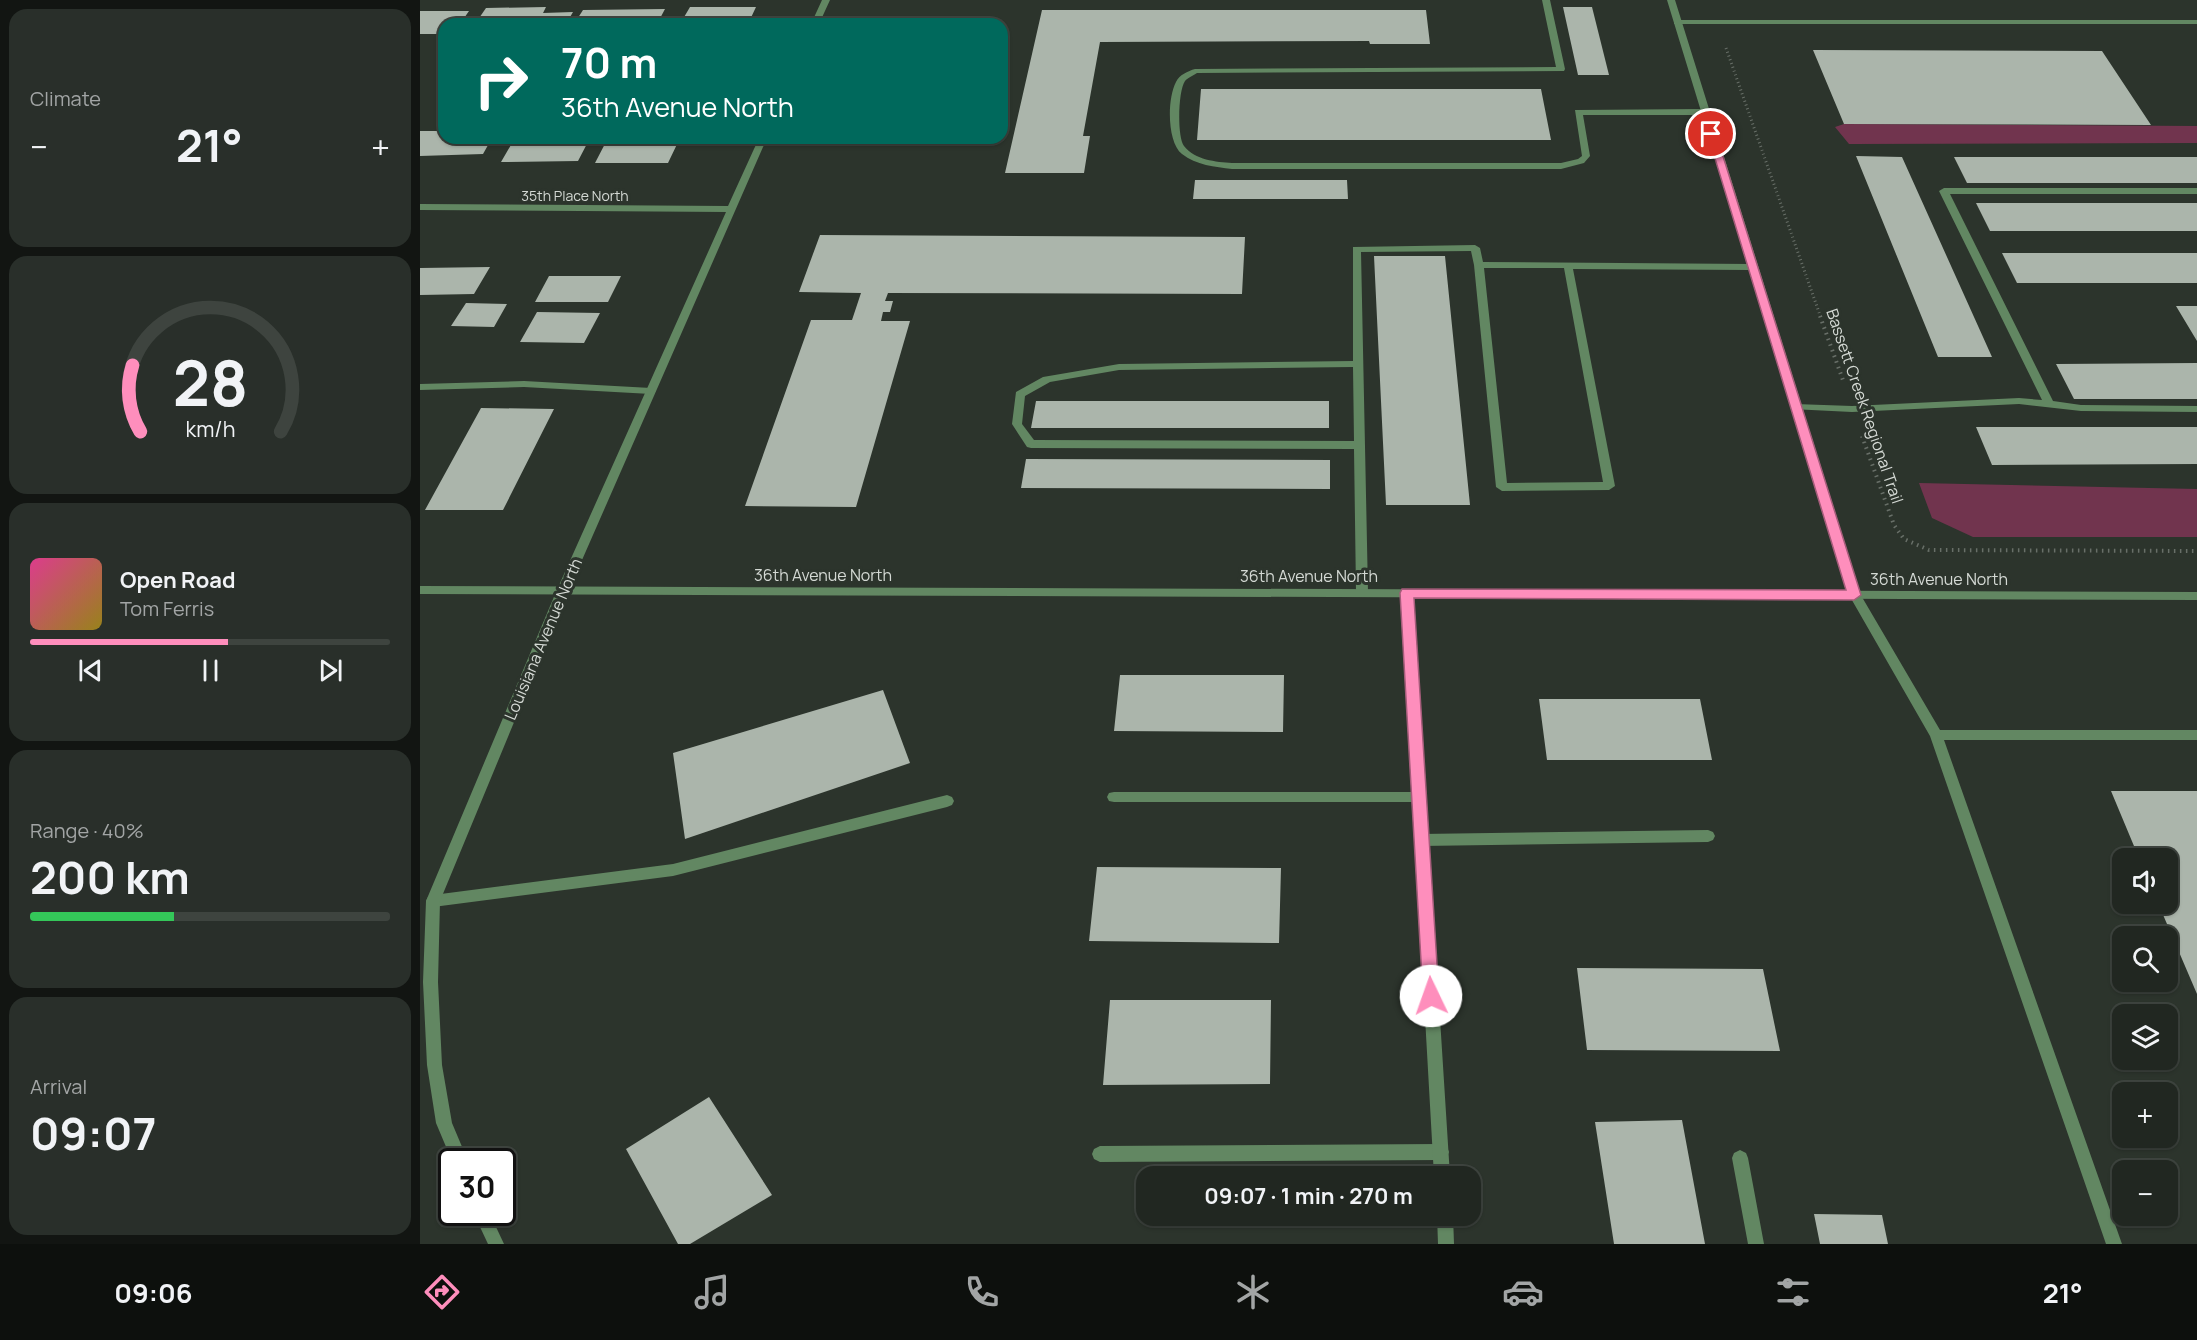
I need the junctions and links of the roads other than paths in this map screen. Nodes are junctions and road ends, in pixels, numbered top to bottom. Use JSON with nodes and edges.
{"nodes":[{"id":1,"x":826,"y":0,"type":"edge"},
{"id":2,"x":1546,"y":0,"type":"edge"},
{"id":3,"x":1671,"y":0,"type":"edge"},
{"id":4,"x":818,"y":18,"type":"edge"},
{"id":5,"x":1677,"y":22,"type":"junction"},
{"id":6,"x":2197,"y":22,"type":"edge"},
{"id":7,"x":1704,"y":112,"type":"junction"},
{"id":8,"x":760,"y":144,"type":"edge"},
{"id":9,"x":2197,"y":191,"type":"edge"},
{"id":10,"x":420,"y":207,"type":"edge"},
{"id":11,"x":730,"y":209,"type":"junction"},
{"id":12,"x":1479,"y":265,"type":"junction"},
{"id":13,"x":1568,"y":266,"type":"junction"},
{"id":14,"x":1751,"y":267,"type":"junction"},
{"id":15,"x":1358,"y":364,"type":"junction"},
{"id":16,"x":420,"y":387,"type":"edge"},
{"id":17,"x":651,"y":391,"type":"junction"},
{"id":18,"x":2049,"y":404,"type":"junction"},
{"id":19,"x":1795,"y":407,"type":"junction"},
{"id":20,"x":2197,"y":409,"type":"edge"},
{"id":21,"x":1360,"y":445,"type":"junction"},
{"id":22,"x":420,"y":590,"type":"edge"},
{"id":23,"x":562,"y":592,"type":"junction"},
{"id":24,"x":1362,"y":592,"type":"junction"},
{"id":25,"x":1407,"y":593,"type":"junction"},
{"id":26,"x":1854,"y":595,"type":"junction"},
{"id":27,"x":2197,"y":596,"type":"edge"},
{"id":28,"x":1936,"y":735,"type":"junction"},
{"id":29,"x":2197,"y":735,"type":"edge"},
{"id":30,"x":1114,"y":797,"type":"dead end"},
{"id":31,"x":1419,"y":797,"type":"junction"},
{"id":32,"x":947,"y":801,"type":"dead end"},
{"id":33,"x":1708,"y":836,"type":"dead end"},
{"id":34,"x":1421,"y":840,"type":"junction"},
{"id":35,"x":433,"y":901,"type":"junction"},
{"id":36,"x":420,"y":909,"type":"edge"},
{"id":37,"x":455,"y":1148,"type":"edge"},
{"id":38,"x":1441,"y":1152,"type":"junction"},
{"id":39,"x":1100,"y":1154,"type":"dead end"},
{"id":40,"x":1740,"y":1158,"type":"dead end"},
{"id":41,"x":1442,"y":1166,"type":"edge"},
{"id":42,"x":488,"y":1226,"type":"edge"},
{"id":43,"x":1445,"y":1226,"type":"edge"},
{"id":44,"x":496,"y":1244,"type":"edge"},
{"id":45,"x":1446,"y":1244,"type":"edge"},
{"id":46,"x":1756,"y":1244,"type":"edge"},
{"id":47,"x":2114,"y":1244,"type":"edge"}],
"edges":[{"from":1,"to":4,"type":"street"},
{"from":2,"to":7,"type":"street"},
{"from":3,"to":5,"type":"street"},
{"from":5,"to":6,"type":"street"},
{"from":5,"to":7,"type":"street"},
{"from":7,"to":14,"type":"street"},
{"from":8,"to":11,"type":"street","name":"Louisiana Avenue North"},
{"from":9,"to":18,"type":"street"},
{"from":10,"to":11,"type":"street","name":"35th Place North"},
{"from":11,"to":17,"type":"street","name":"Louisiana Avenue North"},
{"from":12,"to":13,"type":"street"},
{"from":12,"to":13,"type":"street"},
{"from":12,"to":15,"type":"street"},
{"from":13,"to":14,"type":"street"},
{"from":14,"to":19,"type":"street"},
{"from":15,"to":21,"type":"street"},
{"from":15,"to":21,"type":"street"},
{"from":16,"to":17,"type":"street"},
{"from":17,"to":23,"type":"street","name":"Louisiana Avenue North"},
{"from":18,"to":19,"type":"street"},
{"from":18,"to":20,"type":"street"},
{"from":19,"to":26,"type":"street"},
{"from":21,"to":24,"type":"street"},
{"from":22,"to":23,"type":"street","name":"36th Avenue North"},
{"from":23,"to":24,"type":"street","name":"36th Avenue North"},
{"from":23,"to":35,"type":"street","name":"Louisiana Avenue North"},
{"from":24,"to":25,"type":"street","name":"36th Avenue North"},
{"from":25,"to":26,"type":"street","name":"36th Avenue North"},
{"from":25,"to":31,"type":"street"},
{"from":26,"to":27,"type":"street","name":"36th Avenue North"},
{"from":26,"to":28,"type":"street"},
{"from":28,"to":29,"type":"street"},
{"from":28,"to":47,"type":"street"},
{"from":30,"to":31,"type":"street"},
{"from":31,"to":34,"type":"street"},
{"from":32,"to":35,"type":"street"},
{"from":33,"to":34,"type":"street"},
{"from":34,"to":38,"type":"street"},
{"from":35,"to":36,"type":"street"},
{"from":35,"to":37,"type":"street","name":"Louisiana Avenue North"},
{"from":38,"to":39,"type":"street"},
{"from":38,"to":41,"type":"street"},
{"from":40,"to":46,"type":"street"},
{"from":42,"to":44,"type":"street"},
{"from":43,"to":45,"type":"street"}]}
